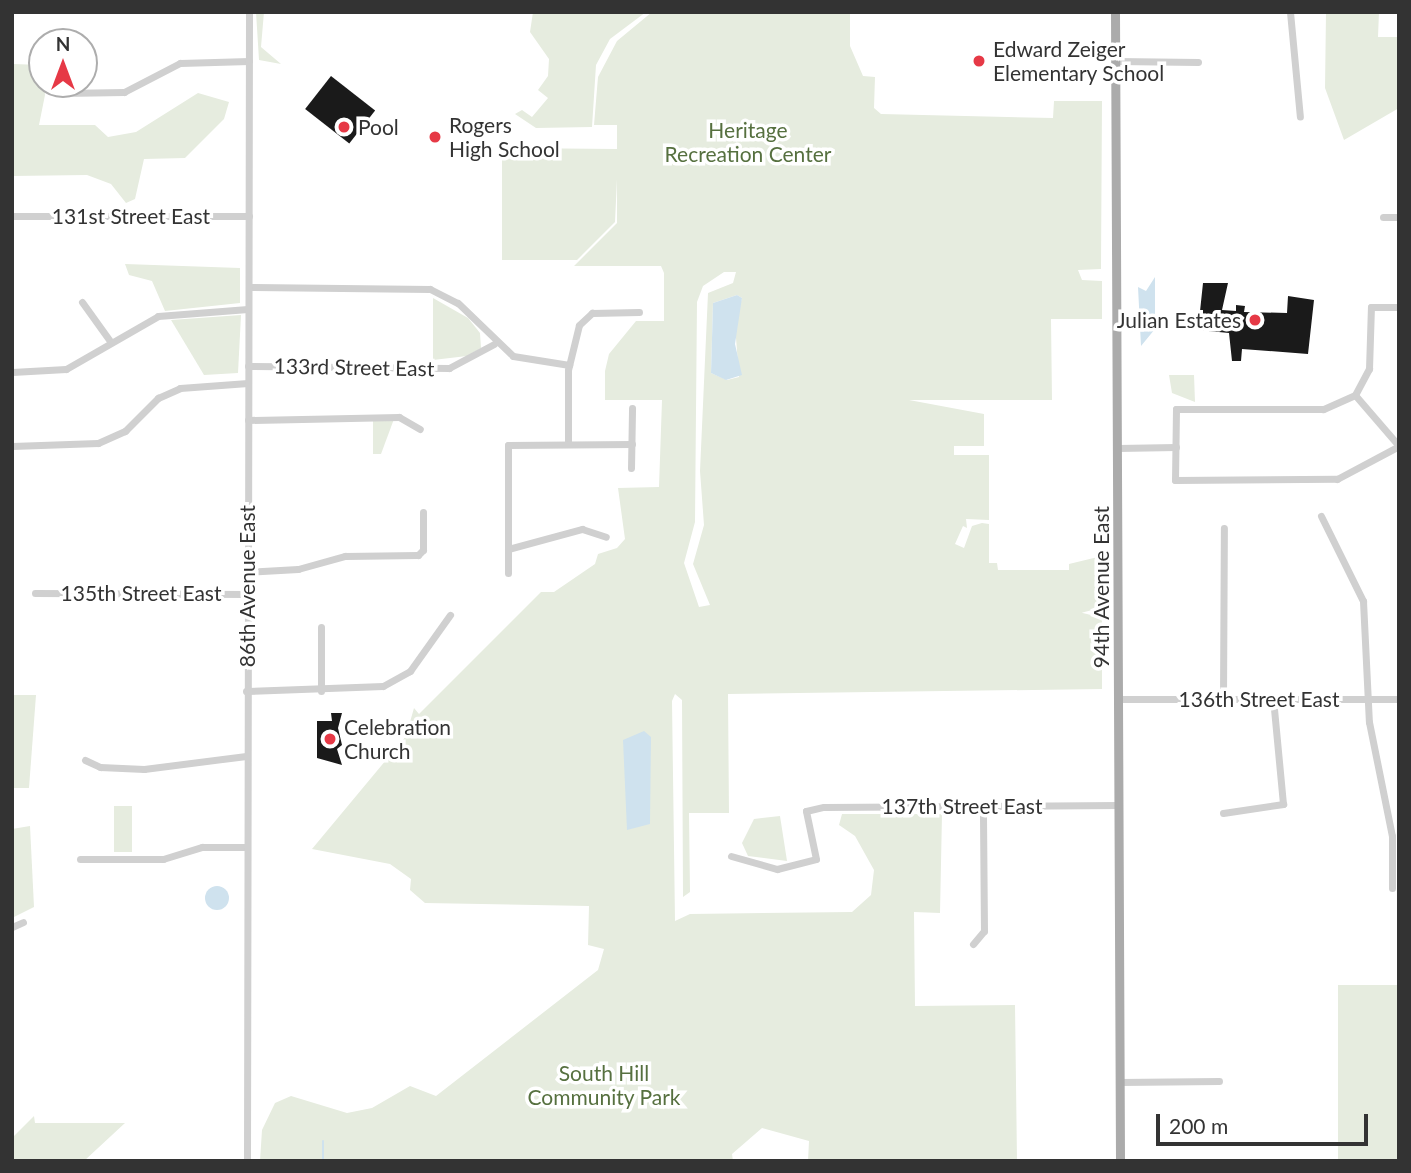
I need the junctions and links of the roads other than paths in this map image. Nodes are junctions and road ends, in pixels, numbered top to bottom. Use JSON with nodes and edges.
{"nodes":[{"id":1,"x":249,"y":12,"type":"edge"},
{"id":2,"x":1115,"y":12,"type":"edge"},
{"id":3,"x":1290,"y":12,"type":"edge"},
{"id":4,"x":249,"y":61,"type":"junction"},
{"id":5,"x":1116,"y":61,"type":"junction"},
{"id":6,"x":1198,"y":62,"type":"dead end"},
{"id":7,"x":98,"y":92,"type":"edge"},
{"id":8,"x":1300,"y":117,"type":"dead end"},
{"id":9,"x":12,"y":216,"type":"edge"},
{"id":10,"x":249,"y":216,"type":"junction"},
{"id":11,"x":1383,"y":217,"type":"dead end"},
{"id":12,"x":1399,"y":217,"type":"edge"},
{"id":13,"x":249,"y":287,"type":"junction"},
{"id":14,"x":82,"y":302,"type":"dead end"},
{"id":15,"x":1399,"y":307,"type":"edge"},
{"id":16,"x":248,"y":309,"type":"junction"},
{"id":17,"x":639,"y":312,"type":"dead end"},
{"id":18,"x":110,"y":341,"type":"junction"},
{"id":19,"x":495,"y":344,"type":"junction"},
{"id":20,"x":569,"y":365,"type":"junction"},
{"id":21,"x":248,"y":366,"type":"junction"},
{"id":22,"x":12,"y":372,"type":"edge"},
{"id":23,"x":248,"y":383,"type":"junction"},
{"id":24,"x":1355,"y":395,"type":"junction"},
{"id":25,"x":632,"y":408,"type":"dead end"},
{"id":26,"x":248,"y":420,"type":"junction"},
{"id":27,"x":421,"y":429,"type":"dead end"},
{"id":28,"x":568,"y":444,"type":"junction"},
{"id":29,"x":632,"y":444,"type":"junction"},
{"id":30,"x":12,"y":446,"type":"edge"},
{"id":31,"x":1399,"y":446,"type":"edge"},
{"id":32,"x":1176,"y":447,"type":"junction"},
{"id":33,"x":1118,"y":448,"type":"junction"},
{"id":34,"x":631,"y":468,"type":"dead end"},
{"id":35,"x":423,"y":512,"type":"dead end"},
{"id":36,"x":1321,"y":516,"type":"dead end"},
{"id":37,"x":1224,"y":528,"type":"dead end"},
{"id":38,"x":606,"y":537,"type":"dead end"},
{"id":39,"x":508,"y":549,"type":"junction"},
{"id":40,"x":247,"y":572,"type":"junction"},
{"id":41,"x":508,"y":573,"type":"dead end"},
{"id":42,"x":35,"y":593,"type":"dead end"},
{"id":43,"x":246,"y":594,"type":"junction"},
{"id":44,"x":450,"y":615,"type":"dead end"},
{"id":45,"x":321,"y":627,"type":"dead end"},
{"id":46,"x":246,"y":691,"type":"junction"},
{"id":47,"x":321,"y":691,"type":"junction"},
{"id":48,"x":1118,"y":699,"type":"junction"},
{"id":49,"x":1223,"y":699,"type":"junction"},
{"id":50,"x":1273,"y":699,"type":"junction"},
{"id":51,"x":1368,"y":699,"type":"junction"},
{"id":52,"x":1399,"y":699,"type":"edge"},
{"id":53,"x":246,"y":756,"type":"junction"},
{"id":54,"x":85,"y":760,"type":"dead end"},
{"id":55,"x":984,"y":805,"type":"junction"},
{"id":56,"x":1119,"y":806,"type":"junction"},
{"id":57,"x":1223,"y":813,"type":"dead end"},
{"id":58,"x":247,"y":847,"type":"junction"},
{"id":59,"x":731,"y":856,"type":"dead end"},
{"id":60,"x":80,"y":859,"type":"dead end"},
{"id":61,"x":1392,"y":888,"type":"dead end"},
{"id":62,"x":23,"y":922,"type":"dead end"},
{"id":63,"x":12,"y":927,"type":"edge"},
{"id":64,"x":973,"y":944,"type":"dead end"},
{"id":65,"x":1219,"y":1081,"type":"dead end"},
{"id":66,"x":1120,"y":1082,"type":"junction"},
{"id":67,"x":247,"y":1161,"type":"edge"},
{"id":68,"x":1120,"y":1161,"type":"edge"}],
"edges":[{"from":1,"to":4,"type":"street","name":"86th Avenue East"},
{"from":2,"to":5,"type":"main road","name":"94th Avenue East"},
{"from":3,"to":8,"type":"street"},
{"from":4,"to":7,"type":"street"},
{"from":4,"to":10,"type":"street","name":"86th Avenue East"},
{"from":5,"to":6,"type":"street"},
{"from":5,"to":33,"type":"main road","name":"94th Avenue East"},
{"from":9,"to":10,"type":"street","name":"131st Street East"},
{"from":10,"to":13,"type":"street","name":"86th Avenue East"},
{"from":11,"to":12,"type":"street"},
{"from":13,"to":16,"type":"street","name":"86th Avenue East"},
{"from":13,"to":19,"type":"street"},
{"from":14,"to":18,"type":"street"},
{"from":15,"to":24,"type":"street"},
{"from":16,"to":18,"type":"street"},
{"from":16,"to":21,"type":"street","name":"86th Avenue East"},
{"from":17,"to":20,"type":"street"},
{"from":18,"to":22,"type":"street"},
{"from":19,"to":20,"type":"street"},
{"from":19,"to":21,"type":"street","name":"133rd Street East"},
{"from":20,"to":28,"type":"street"},
{"from":21,"to":23,"type":"street","name":"86th Avenue East"},
{"from":23,"to":26,"type":"street","name":"86th Avenue East"},
{"from":23,"to":30,"type":"street","name":"133rd Street East"},
{"from":24,"to":31,"type":"street"},
{"from":24,"to":32,"type":"street"},
{"from":25,"to":29,"type":"street"},
{"from":26,"to":27,"type":"street"},
{"from":26,"to":40,"type":"street","name":"86th Avenue East"},
{"from":28,"to":29,"type":"street"},
{"from":28,"to":39,"type":"street"},
{"from":29,"to":34,"type":"street"},
{"from":31,"to":32,"type":"street"},
{"from":32,"to":33,"type":"street"},
{"from":33,"to":48,"type":"main road","name":"94th Avenue East"},
{"from":35,"to":40,"type":"street"},
{"from":36,"to":51,"type":"street"},
{"from":37,"to":49,"type":"street"},
{"from":38,"to":39,"type":"street"},
{"from":39,"to":41,"type":"street"},
{"from":40,"to":43,"type":"street","name":"86th Avenue East"},
{"from":42,"to":43,"type":"street","name":"135th Street East"},
{"from":43,"to":46,"type":"street","name":"86th Avenue East"},
{"from":44,"to":47,"type":"street"},
{"from":45,"to":47,"type":"street"},
{"from":46,"to":47,"type":"street"},
{"from":46,"to":53,"type":"street","name":"86th Avenue East"},
{"from":48,"to":49,"type":"street","name":"136th Street East"},
{"from":48,"to":56,"type":"main road","name":"94th Avenue East"},
{"from":49,"to":50,"type":"street","name":"136th Street East"},
{"from":50,"to":51,"type":"street","name":"136th Street East"},
{"from":50,"to":57,"type":"street"},
{"from":51,"to":52,"type":"street","name":"136th Street East"},
{"from":51,"to":61,"type":"street"},
{"from":53,"to":54,"type":"street"},
{"from":53,"to":58,"type":"street","name":"86th Avenue East"},
{"from":55,"to":56,"type":"street","name":"137th Street East"},
{"from":55,"to":59,"type":"street","name":"137th Street East"},
{"from":55,"to":64,"type":"street"},
{"from":56,"to":66,"type":"main road","name":"94th Avenue East"},
{"from":58,"to":60,"type":"street"},
{"from":58,"to":67,"type":"street","name":"86th Avenue East"},
{"from":62,"to":63,"type":"street"},
{"from":65,"to":66,"type":"street"},
{"from":66,"to":68,"type":"main road","name":"94th Avenue East"}]}
